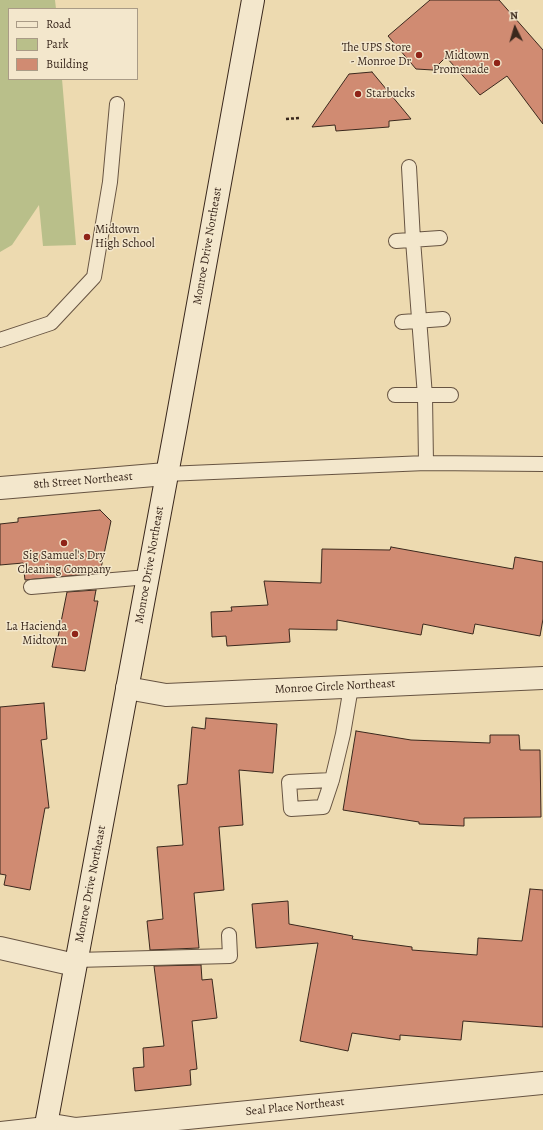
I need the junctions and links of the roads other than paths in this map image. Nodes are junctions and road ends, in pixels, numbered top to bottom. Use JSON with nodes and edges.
{"nodes":[{"id":1,"x":253,"y":0,"type":"edge"},
{"id":2,"x":117,"y":104,"type":"dead end"},
{"id":3,"x":409,"y":167,"type":"dead end"},
{"id":4,"x":440,"y":238,"type":"dead end"},
{"id":5,"x":412,"y":240,"type":"junction"},
{"id":6,"x":396,"y":241,"type":"dead end"},
{"id":7,"x":443,"y":319,"type":"dead end"},
{"id":8,"x":418,"y":321,"type":"junction"},
{"id":9,"x":402,"y":322,"type":"dead end"},
{"id":10,"x":0,"y":340,"type":"edge"},
{"id":11,"x":394,"y":395,"type":"dead end"},
{"id":12,"x":451,"y":395,"type":"dead end"},
{"id":13,"x":425,"y":396,"type":"junction"},
{"id":14,"x":426,"y":463,"type":"junction"},
{"id":15,"x":543,"y":464,"type":"edge"},
{"id":16,"x":166,"y":474,"type":"junction"},
{"id":17,"x":0,"y":488,"type":"edge"},
{"id":18,"x":148,"y":577,"type":"junction"},
{"id":19,"x":31,"y":587,"type":"dead end"},
{"id":20,"x":543,"y":678,"type":"edge"},
{"id":21,"x":351,"y":687,"type":"junction"},
{"id":22,"x":127,"y":688,"type":"junction"},
{"id":23,"x":332,"y":780,"type":"dead end"},
{"id":24,"x":229,"y":935,"type":"dead end"},
{"id":25,"x":0,"y":948,"type":"edge"},
{"id":26,"x":76,"y":963,"type":"junction"},
{"id":27,"x":543,"y":1083,"type":"edge"},
{"id":28,"x":46,"y":1127,"type":"edge"},
{"id":29,"x":0,"y":1129,"type":"edge"}],
"edges":[{"from":1,"to":16,"type":"street","name":"Monroe Drive Northeast"},
{"from":2,"to":10,"type":"lane"},
{"from":3,"to":5,"type":"lane"},
{"from":4,"to":5,"type":"lane"},
{"from":5,"to":6,"type":"lane"},
{"from":5,"to":8,"type":"lane"},
{"from":7,"to":8,"type":"lane"},
{"from":8,"to":9,"type":"lane"},
{"from":8,"to":13,"type":"lane"},
{"from":11,"to":13,"type":"lane"},
{"from":12,"to":13,"type":"lane"},
{"from":13,"to":14,"type":"lane"},
{"from":14,"to":15,"type":"lane"},
{"from":14,"to":16,"type":"lane"},
{"from":16,"to":17,"type":"street","name":"8th Street Northeast"},
{"from":16,"to":18,"type":"street","name":"Monroe Drive Northeast"},
{"from":18,"to":19,"type":"lane"},
{"from":18,"to":22,"type":"street","name":"Monroe Drive Northeast"},
{"from":20,"to":21,"type":"street","name":"Monroe Circle Northeast"},
{"from":21,"to":22,"type":"street","name":"Monroe Circle Northeast"},
{"from":21,"to":23,"type":"lane"},
{"from":22,"to":26,"type":"street","name":"Monroe Drive Northeast"},
{"from":24,"to":26,"type":"lane"},
{"from":25,"to":26,"type":"street"},
{"from":26,"to":28,"type":"street","name":"Monroe Drive Northeast"},
{"from":27,"to":28,"type":"street","name":"Seal Place Northeast"},
{"from":28,"to":29,"type":"lane"}]}
